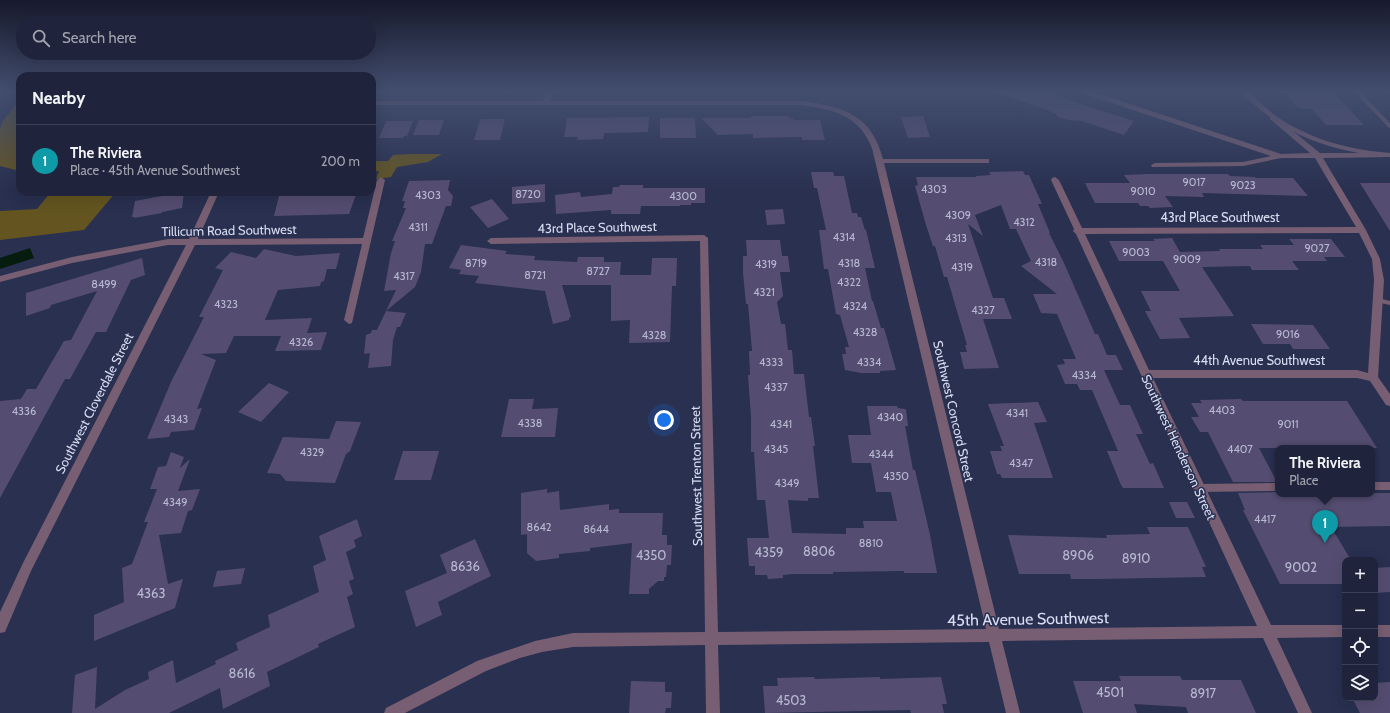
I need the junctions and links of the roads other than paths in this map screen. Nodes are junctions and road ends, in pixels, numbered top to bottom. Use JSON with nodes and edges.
{"nodes":[{"id":1,"x":861,"y":124,"type":"edge"},
{"id":2,"x":1186,"y":124,"type":"edge"},
{"id":3,"x":1281,"y":124,"type":"edge"},
{"id":4,"x":1286,"y":124,"type":"edge"},
{"id":5,"x":1317,"y":155,"type":"junction"},
{"id":6,"x":1390,"y":155,"type":"edge"},
{"id":7,"x":1282,"y":156,"type":"junction"},
{"id":8,"x":880,"y":161,"type":"junction"},
{"id":9,"x":986,"y":161,"type":"dead end"},
{"id":10,"x":1155,"y":165,"type":"dead end"},
{"id":11,"x":381,"y":180,"type":"dead end"},
{"id":12,"x":1055,"y":180,"type":"dead end"},
{"id":13,"x":213,"y":196,"type":"edge"},
{"id":14,"x":1362,"y":230,"type":"junction"},
{"id":15,"x":1077,"y":231,"type":"junction"},
{"id":16,"x":704,"y":238,"type":"joint"},
{"id":17,"x":367,"y":241,"type":"junction"},
{"id":18,"x":491,"y":241,"type":"dead end"},
{"id":19,"x":192,"y":242,"type":"junction"},
{"id":20,"x":0,"y":279,"type":"edge"},
{"id":21,"x":1378,"y":300,"type":"junction"},
{"id":22,"x":1390,"y":303,"type":"edge"},
{"id":23,"x":348,"y":320,"type":"dead end"},
{"id":24,"x":1145,"y":374,"type":"junction"},
{"id":25,"x":1373,"y":378,"type":"junction"},
{"id":26,"x":1390,"y":402,"type":"edge"},
{"id":27,"x":1375,"y":486,"type":"edge"},
{"id":28,"x":1390,"y":486,"type":"edge"},
{"id":29,"x":1275,"y":487,"type":"edge"},
{"id":30,"x":1199,"y":488,"type":"junction"},
{"id":31,"x":0,"y":627,"type":"edge"},
{"id":32,"x":1342,"y":631,"type":"edge"},
{"id":33,"x":1378,"y":631,"type":"edge"},
{"id":34,"x":1390,"y":631,"type":"edge"},
{"id":35,"x":1266,"y":632,"type":"junction"},
{"id":36,"x":994,"y":636,"type":"junction"},
{"id":37,"x":712,"y":639,"type":"junction"},
{"id":38,"x":391,"y":713,"type":"edge"},
{"id":39,"x":713,"y":713,"type":"edge"},
{"id":40,"x":1013,"y":713,"type":"edge"},
{"id":41,"x":1305,"y":713,"type":"edge"}],
"edges":[{"from":1,"to":8,"type":"street","name":"Southwest Concord Street"},
{"from":2,"to":7,"type":"street"},
{"from":3,"to":5,"type":"street"},
{"from":4,"to":6,"type":"street"},
{"from":5,"to":6,"type":"street"},
{"from":5,"to":7,"type":"street"},
{"from":5,"to":14,"type":"street"},
{"from":7,"to":10,"type":"street"},
{"from":8,"to":9,"type":"street"},
{"from":8,"to":36,"type":"street","name":"Southwest Concord Street"},
{"from":11,"to":17,"type":"street"},
{"from":12,"to":15,"type":"street","name":"Southwest Henderson Street"},
{"from":13,"to":19,"type":"street","name":"Southwest Cloverdale Street"},
{"from":14,"to":15,"type":"street","name":"43rd Place Southwest"},
{"from":14,"to":21,"type":"street"},
{"from":15,"to":24,"type":"street","name":"Southwest Henderson Street"},
{"from":16,"to":18,"type":"street","name":"43rd Place Southwest"},
{"from":16,"to":37,"type":"street","name":"Southwest Trenton Street"},
{"from":17,"to":19,"type":"street","name":"Tillicum Road Southwest"},
{"from":17,"to":23,"type":"street"},
{"from":19,"to":20,"type":"street","name":"Tillicum Road Southwest"},
{"from":19,"to":31,"type":"street","name":"Southwest Cloverdale Street"},
{"from":21,"to":22,"type":"lane"},
{"from":21,"to":25,"type":"street"},
{"from":24,"to":25,"type":"street","name":"44th Avenue Southwest"},
{"from":24,"to":30,"type":"street","name":"Southwest Henderson Street"},
{"from":25,"to":26,"type":"street"},
{"from":27,"to":28,"type":"lane"},
{"from":29,"to":30,"type":"lane"},
{"from":30,"to":35,"type":"street","name":"Southwest Henderson Street"},
{"from":32,"to":35,"type":"street","name":"45th Avenue Southwest"},
{"from":33,"to":34,"type":"street"},
{"from":35,"to":36,"type":"street","name":"45th Avenue Southwest"},
{"from":35,"to":41,"type":"street","name":"Southwest Henderson Street"},
{"from":36,"to":37,"type":"street","name":"45th Avenue Southwest"},
{"from":36,"to":40,"type":"street","name":"Southwest Concord Street"},
{"from":37,"to":38,"type":"street","name":"45th Avenue Southwest"},
{"from":37,"to":39,"type":"street","name":"Southwest Trenton Street"}]}
